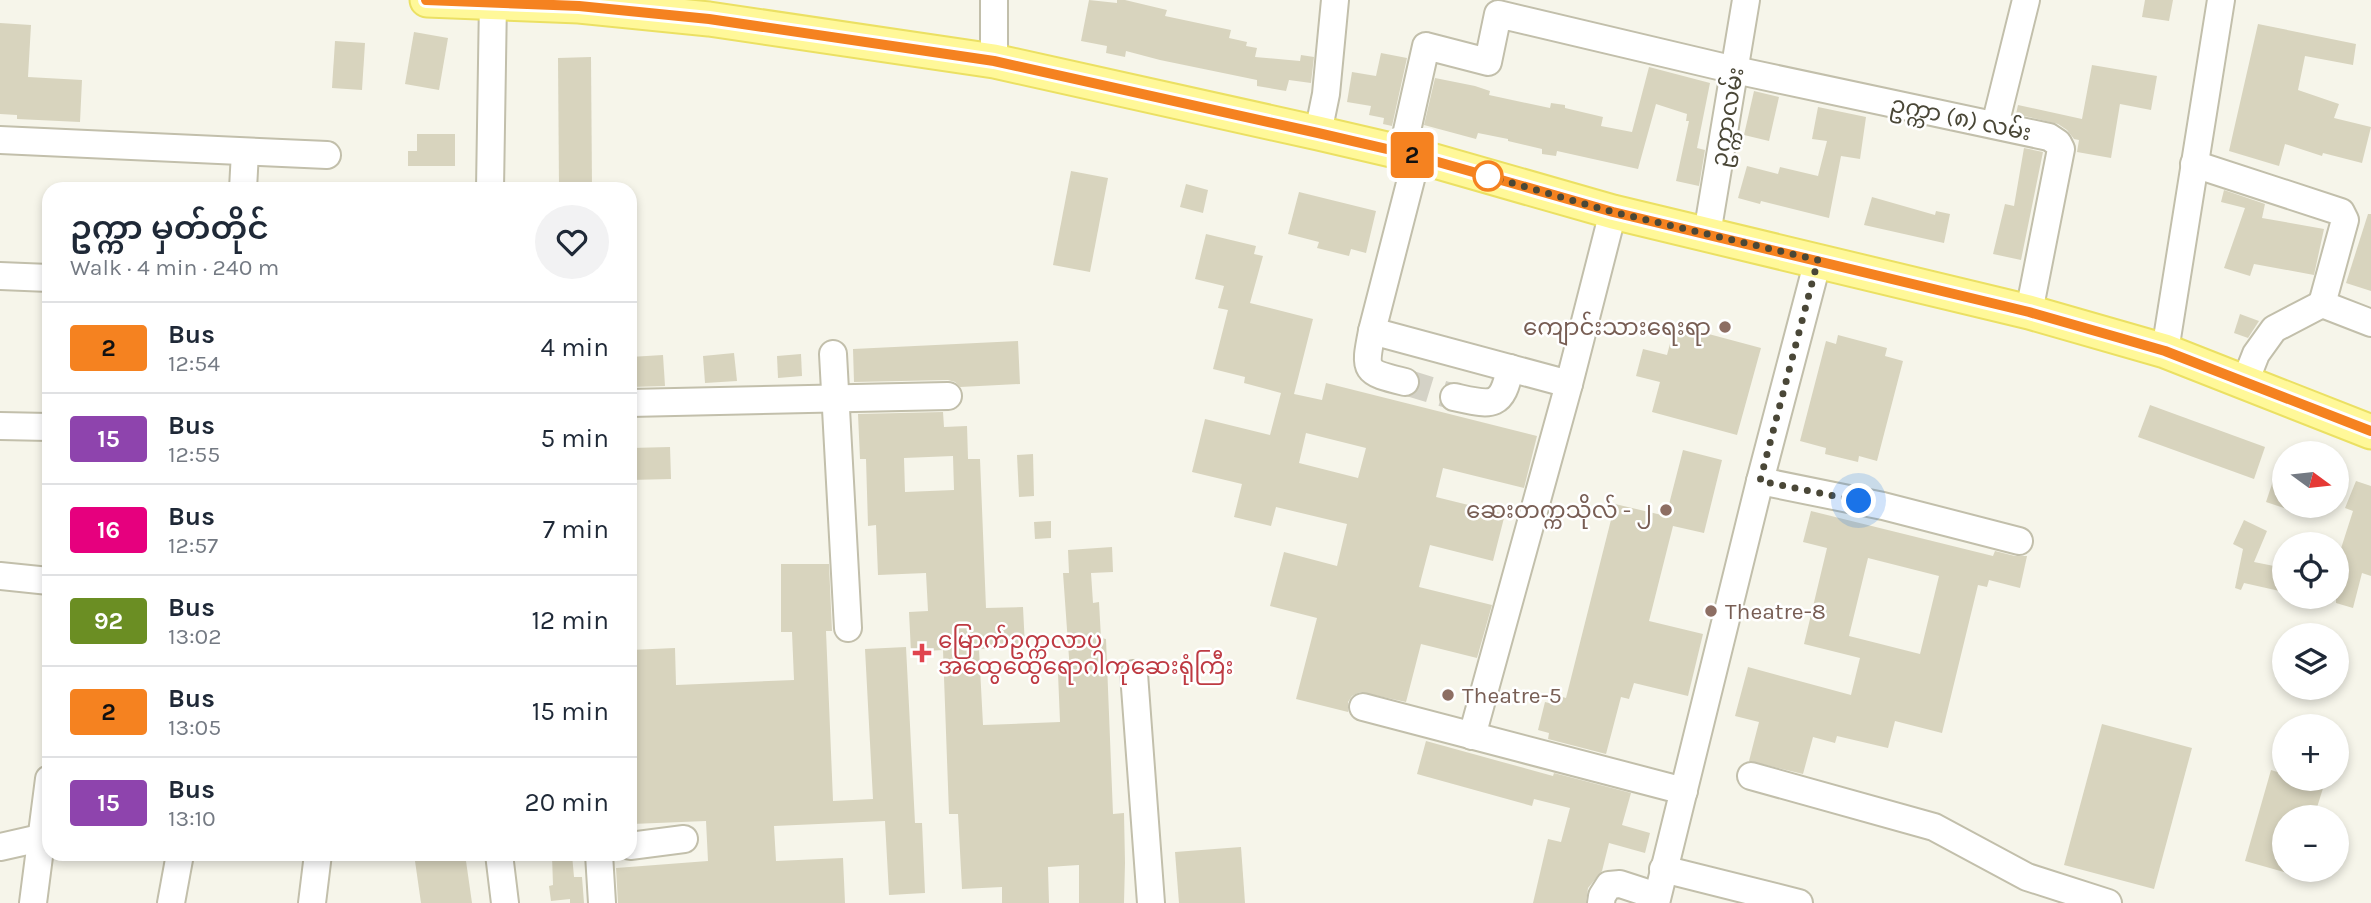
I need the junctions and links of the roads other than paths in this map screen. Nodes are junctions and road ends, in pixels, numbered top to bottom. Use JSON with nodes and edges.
{"nodes":[{"id":1,"x":427,"y":0,"type":"edge"},
{"id":2,"x":994,"y":0,"type":"edge"},
{"id":3,"x":1335,"y":0,"type":"edge"},
{"id":4,"x":1746,"y":0,"type":"edge"},
{"id":5,"x":2026,"y":0,"type":"edge"},
{"id":6,"x":2221,"y":0,"type":"edge"},
{"id":7,"x":493,"y":2,"type":"edge"},
{"id":8,"x":579,"y":3,"type":"edge"},
{"id":9,"x":1500,"y":7,"type":"edge"},
{"id":10,"x":994,"y":61,"type":"junction"},
{"id":11,"x":1735,"y":70,"type":"junction"},
{"id":12,"x":1995,"y":125,"type":"junction"},
{"id":13,"x":1318,"y":133,"type":"junction"},
{"id":14,"x":0,"y":140,"type":"edge"},
{"id":15,"x":245,"y":152,"type":"junction"},
{"id":16,"x":1410,"y":154,"type":"junction"},
{"id":17,"x":327,"y":155,"type":"dead end"},
{"id":18,"x":2194,"y":164,"type":"junction"},
{"id":19,"x":243,"y":182,"type":"edge"},
{"id":20,"x":490,"y":182,"type":"edge"},
{"id":21,"x":1613,"y":212,"type":"junction"},
{"id":22,"x":1707,"y":234,"type":"junction"},
{"id":23,"x":1818,"y":260,"type":"junction"},
{"id":24,"x":0,"y":276,"type":"edge"},
{"id":25,"x":42,"y":278,"type":"edge"},
{"id":26,"x":2322,"y":304,"type":"junction"},
{"id":27,"x":2029,"y":312,"type":"junction"},
{"id":28,"x":2371,"y":323,"type":"edge"},
{"id":29,"x":1372,"y":331,"type":"junction"},
{"id":30,"x":2165,"y":351,"type":"junction"},
{"id":31,"x":833,"y":354,"type":"dead end"},
{"id":32,"x":1510,"y":368,"type":"junction"},
{"id":33,"x":1405,"y":382,"type":"tunnel mouth"},
{"id":34,"x":2245,"y":382,"type":"junction"},
{"id":35,"x":1569,"y":384,"type":"junction"},
{"id":36,"x":948,"y":396,"type":"dead end"},
{"id":37,"x":835,"y":397,"type":"junction"},
{"id":38,"x":1454,"y":397,"type":"tunnel mouth"},
{"id":39,"x":637,"y":403,"type":"edge"},
{"id":40,"x":0,"y":426,"type":"edge"},
{"id":41,"x":42,"y":427,"type":"edge"},
{"id":42,"x":2371,"y":432,"type":"edge"},
{"id":43,"x":1760,"y":481,"type":"junction"},
{"id":44,"x":2019,"y":541,"type":"dead end"},
{"id":45,"x":0,"y":576,"type":"edge"},
{"id":46,"x":42,"y":580,"type":"edge"},
{"id":47,"x":848,"y":628,"type":"dead end"},
{"id":48,"x":1134,"y":674,"type":"dead end"},
{"id":49,"x":1363,"y":707,"type":"dead end"},
{"id":50,"x":1472,"y":736,"type":"junction"},
{"id":51,"x":1751,"y":776,"type":"dead end"},
{"id":52,"x":1684,"y":791,"type":"junction"},
{"id":53,"x":42,"y":838,"type":"edge"},
{"id":54,"x":684,"y":839,"type":"dead end"},
{"id":55,"x":637,"y":845,"type":"edge"},
{"id":56,"x":0,"y":847,"type":"edge"},
{"id":57,"x":42,"y":854,"type":"edge"},
{"id":58,"x":179,"y":861,"type":"edge"},
{"id":59,"x":317,"y":861,"type":"edge"},
{"id":60,"x":500,"y":861,"type":"edge"},
{"id":61,"x":599,"y":861,"type":"edge"},
{"id":62,"x":1664,"y":869,"type":"junction"},
{"id":63,"x":1657,"y":900,"type":"edge"},
{"id":64,"x":33,"y":903,"type":"edge"},
{"id":65,"x":171,"y":903,"type":"edge"},
{"id":66,"x":312,"y":903,"type":"edge"},
{"id":67,"x":505,"y":903,"type":"edge"},
{"id":68,"x":602,"y":903,"type":"edge"},
{"id":69,"x":1151,"y":903,"type":"edge"},
{"id":70,"x":1601,"y":903,"type":"edge"},
{"id":71,"x":1799,"y":903,"type":"edge"},
{"id":72,"x":2108,"y":903,"type":"edge"}],
"edges":[{"from":1,"to":7,"type":"main road"},
{"from":2,"to":10,"type":"street"},
{"from":3,"to":13,"type":"street"},
{"from":4,"to":11,"type":"street","name":"ဥက္ကာလမ်း"},
{"from":5,"to":12,"type":"street"},
{"from":6,"to":18,"type":"street"},
{"from":7,"to":8,"type":"main road"},
{"from":7,"to":20,"type":"street"},
{"from":8,"to":10,"type":"main road"},
{"from":9,"to":11,"type":"street","name":"ဥက္ကာ (၈) လမ်း"},
{"from":9,"to":16,"type":"street"},
{"from":10,"to":13,"type":"main road"},
{"from":11,"to":12,"type":"street","name":"ဥက္ကာ (၈) လမ်း"},
{"from":11,"to":22,"type":"street","name":"ဥက္ကာလမ်း"},
{"from":12,"to":27,"type":"street","name":"ဥက္ကာ (၈) လမ်း"},
{"from":13,"to":16,"type":"main road"},
{"from":14,"to":15,"type":"street"},
{"from":15,"to":17,"type":"street"},
{"from":15,"to":19,"type":"street"},
{"from":16,"to":21,"type":"main road"},
{"from":16,"to":29,"type":"street"},
{"from":18,"to":26,"type":"street"},
{"from":18,"to":30,"type":"street"},
{"from":21,"to":22,"type":"main road"},
{"from":21,"to":35,"type":"street"},
{"from":22,"to":23,"type":"main road"},
{"from":23,"to":27,"type":"main road"},
{"from":23,"to":43,"type":"street"},
{"from":24,"to":25,"type":"street"},
{"from":26,"to":28,"type":"street"},
{"from":26,"to":34,"type":"street"},
{"from":27,"to":30,"type":"main road"},
{"from":29,"to":32,"type":"street"},
{"from":29,"to":33,"type":"street"},
{"from":30,"to":34,"type":"main road"},
{"from":31,"to":37,"type":"street"},
{"from":32,"to":35,"type":"street"},
{"from":32,"to":38,"type":"street"},
{"from":34,"to":42,"type":"main road"},
{"from":35,"to":50,"type":"street"},
{"from":36,"to":37,"type":"street"},
{"from":37,"to":39,"type":"street"},
{"from":37,"to":47,"type":"street"},
{"from":40,"to":41,"type":"street"},
{"from":43,"to":44,"type":"street"},
{"from":43,"to":52,"type":"street"},
{"from":45,"to":46,"type":"street"},
{"from":48,"to":69,"type":"street"},
{"from":49,"to":50,"type":"street"},
{"from":50,"to":52,"type":"street"},
{"from":51,"to":72,"type":"street"},
{"from":52,"to":62,"type":"street"},
{"from":53,"to":56,"type":"street"},
{"from":54,"to":55,"type":"street"},
{"from":57,"to":64,"type":"street"},
{"from":58,"to":65,"type":"street"},
{"from":59,"to":66,"type":"street"},
{"from":60,"to":67,"type":"street"},
{"from":61,"to":68,"type":"street"},
{"from":62,"to":63,"type":"street"},
{"from":62,"to":71,"type":"street"},
{"from":63,"to":70,"type":"street"}]}
